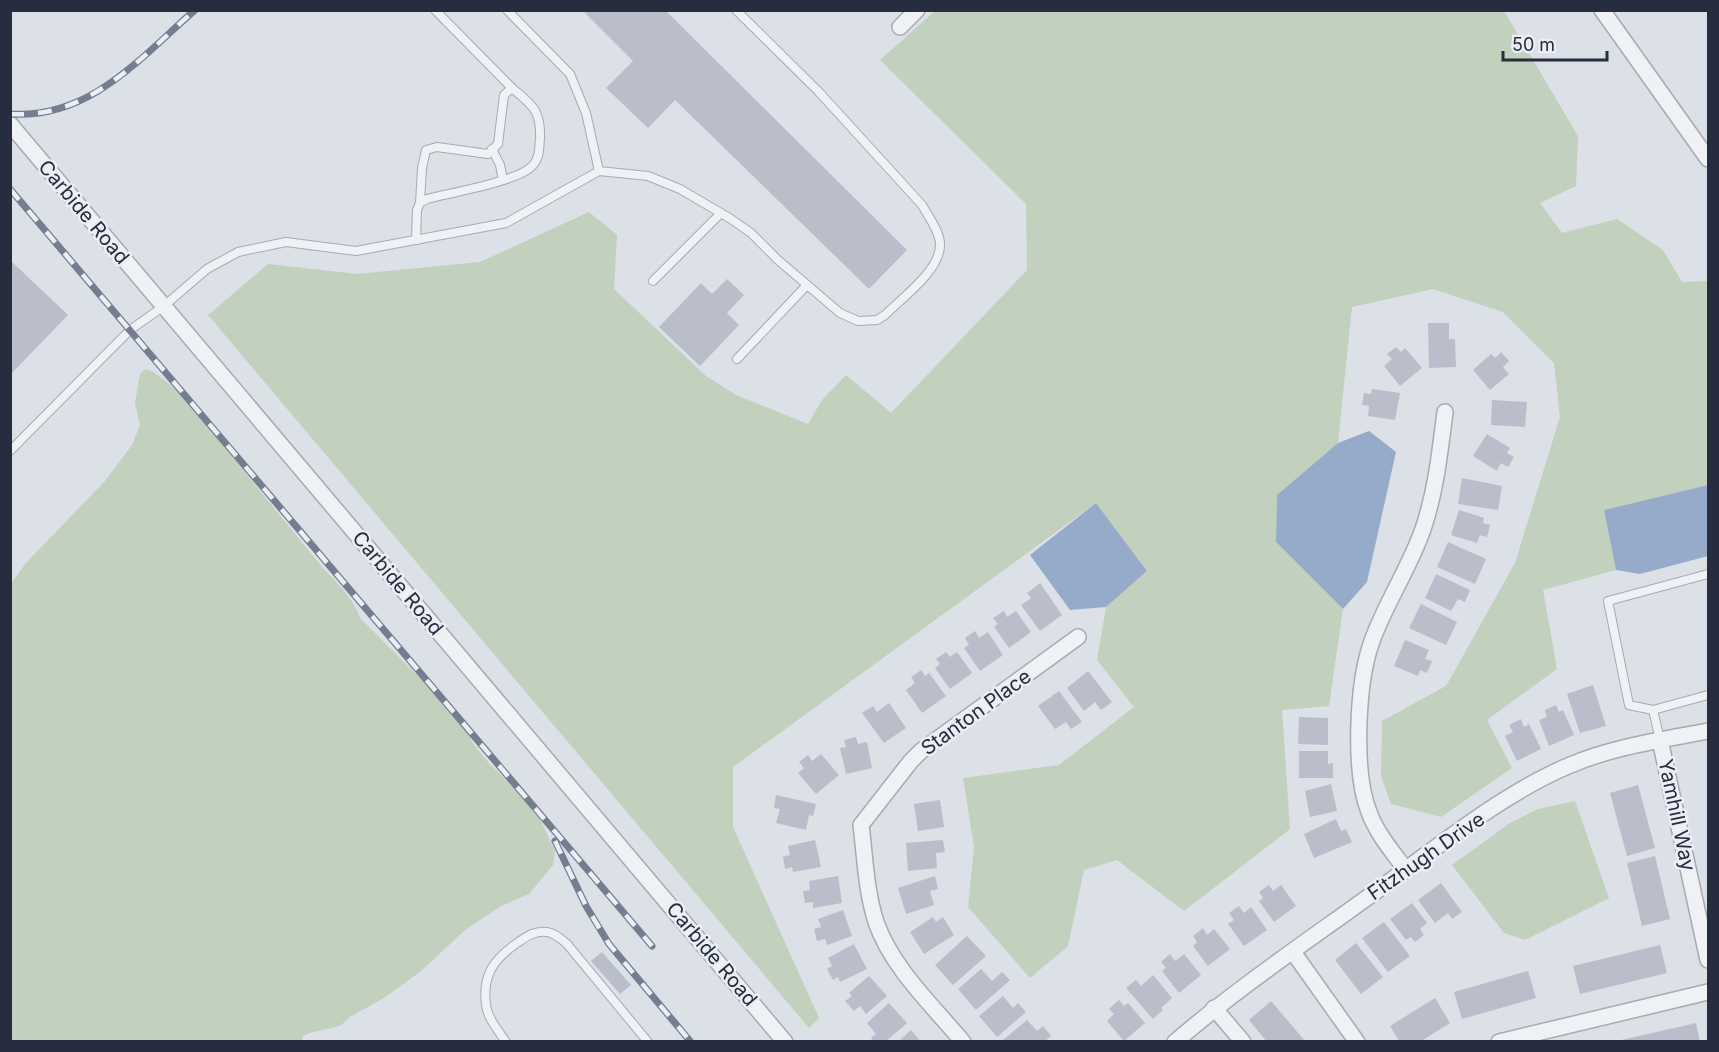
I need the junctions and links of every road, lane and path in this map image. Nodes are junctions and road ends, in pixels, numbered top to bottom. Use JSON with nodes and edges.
{"nodes":[{"id":1,"x":435,"y":10,"type":"edge"},
{"id":2,"x":507,"y":10,"type":"edge"},
{"id":3,"x":736,"y":10,"type":"edge"},
{"id":4,"x":917,"y":10,"type":"edge"},
{"id":5,"x":1603,"y":11,"type":"edge"},
{"id":6,"x":900,"y":27,"type":"dead end"},
{"id":7,"x":512,"y":88,"type":"junction"},
{"id":8,"x":10,"y":124,"type":"edge"},
{"id":9,"x":492,"y":150,"type":"junction"},
{"id":10,"x":1708,"y":159,"type":"edge"},
{"id":11,"x":600,"y":171,"type":"junction"},
{"id":12,"x":502,"y":180,"type":"junction"},
{"id":13,"x":420,"y":203,"type":"junction"},
{"id":14,"x":721,"y":213,"type":"junction"},
{"id":15,"x":416,"y":240,"type":"junction"},
{"id":16,"x":653,"y":281,"type":"dead end"},
{"id":17,"x":807,"y":285,"type":"junction"},
{"id":18,"x":164,"y":306,"type":"junction"},
{"id":19,"x":737,"y":359,"type":"dead end"},
{"id":20,"x":1446,"y":412,"type":"dead end"},
{"id":21,"x":10,"y":451,"type":"edge"},
{"id":22,"x":1708,"y":574,"type":"edge"},
{"id":23,"x":1077,"y":637,"type":"dead end"},
{"id":24,"x":1708,"y":695,"type":"edge"},
{"id":25,"x":1653,"y":710,"type":"junction"},
{"id":26,"x":1708,"y":731,"type":"edge"},
{"id":27,"x":1660,"y":740,"type":"junction"},
{"id":28,"x":1406,"y":870,"type":"junction"},
{"id":29,"x":1293,"y":952,"type":"junction"},
{"id":30,"x":1708,"y":960,"type":"edge"},
{"id":31,"x":1708,"y":992,"type":"edge"},
{"id":32,"x":1214,"y":1008,"type":"junction"},
{"id":33,"x":506,"y":1041,"type":"edge"},
{"id":34,"x":648,"y":1041,"type":"edge"},
{"id":35,"x":785,"y":1041,"type":"edge"},
{"id":36,"x":963,"y":1041,"type":"edge"},
{"id":37,"x":1175,"y":1041,"type":"edge"},
{"id":38,"x":1243,"y":1041,"type":"edge"},
{"id":39,"x":1357,"y":1041,"type":"edge"},
{"id":40,"x":1499,"y":1041,"type":"edge"}],
"edges":[{"from":1,"to":7,"type":"lane"},
{"from":2,"to":11,"type":"lane"},
{"from":3,"to":17,"type":"lane"},
{"from":4,"to":6,"type":"street"},
{"from":5,"to":10,"type":"street"},
{"from":7,"to":9,"type":"lane"},
{"from":7,"to":12,"type":"lane"},
{"from":8,"to":18,"type":"street","name":"Carbide Road"},
{"from":9,"to":12,"type":"lane"},
{"from":9,"to":13,"type":"lane"},
{"from":11,"to":14,"type":"lane"},
{"from":11,"to":15,"type":"lane"},
{"from":12,"to":13,"type":"lane"},
{"from":13,"to":15,"type":"lane"},
{"from":14,"to":16,"type":"lane"},
{"from":14,"to":17,"type":"lane"},
{"from":15,"to":18,"type":"lane"},
{"from":17,"to":19,"type":"lane"},
{"from":18,"to":21,"type":"lane"},
{"from":18,"to":35,"type":"street","name":"Carbide Road"},
{"from":20,"to":28,"type":"street"},
{"from":22,"to":25,"type":"lane"},
{"from":23,"to":36,"type":"street","name":"Stanton Place"},
{"from":24,"to":25,"type":"lane"},
{"from":25,"to":27,"type":"lane"},
{"from":26,"to":27,"type":"street","name":"Fitzhugh Drive"},
{"from":27,"to":28,"type":"street","name":"Fitzhugh Drive"},
{"from":27,"to":30,"type":"street","name":"Yamhill Way"},
{"from":28,"to":29,"type":"street","name":"Fitzhugh Drive"},
{"from":29,"to":32,"type":"street","name":"Fitzhugh Drive"},
{"from":29,"to":39,"type":"street"},
{"from":31,"to":40,"type":"street"},
{"from":32,"to":37,"type":"street","name":"Fitzhugh Drive"},
{"from":32,"to":38,"type":"street"},
{"from":33,"to":34,"type":"lane"}]}
